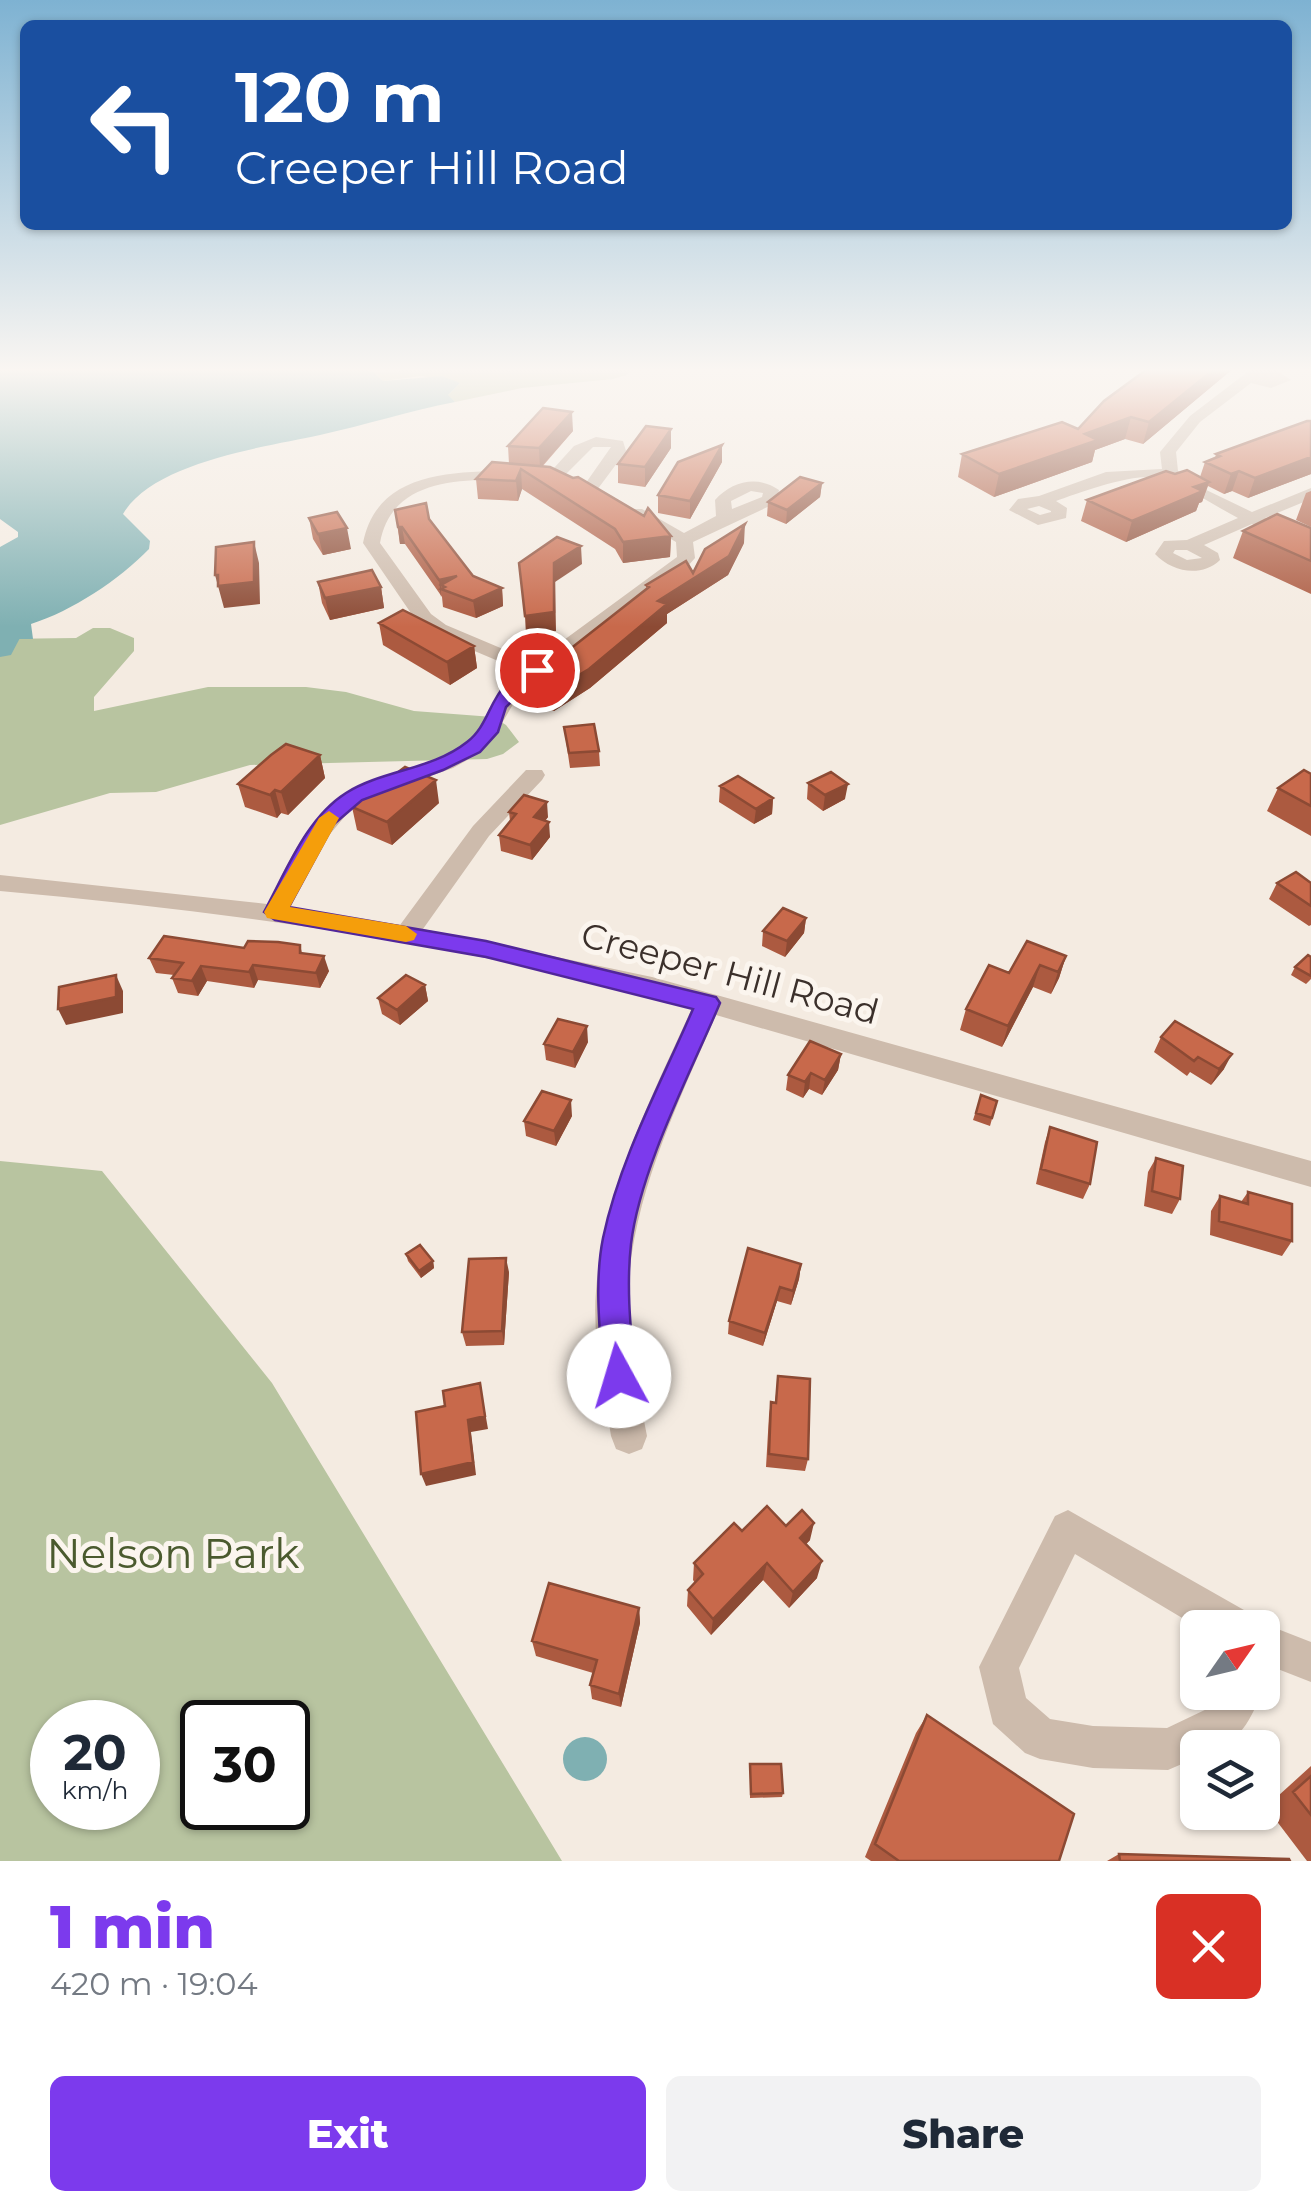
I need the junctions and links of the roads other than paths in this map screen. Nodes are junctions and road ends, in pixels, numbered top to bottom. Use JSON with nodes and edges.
{"nodes":[{"id":1,"x":576,"y":454,"type":"edge"},
{"id":2,"x":617,"y":454,"type":"edge"},
{"id":3,"x":1168,"y":454,"type":"edge"},
{"id":4,"x":1170,"y":473,"type":"junction"},
{"id":5,"x":552,"y":479,"type":"junction"},
{"id":6,"x":591,"y":487,"type":"junction"},
{"id":7,"x":1311,"y":493,"type":"edge"},
{"id":8,"x":1041,"y":502,"type":"dead end"},
{"id":9,"x":724,"y":518,"type":"dead end"},
{"id":10,"x":1250,"y":518,"type":"junction"},
{"id":11,"x":684,"y":540,"type":"junction"},
{"id":12,"x":1189,"y":545,"type":"dead end"},
{"id":13,"x":1311,"y":547,"type":"edge"},
{"id":14,"x":537,"y":670,"type":"junction"},
{"id":15,"x":534,"y":775,"type":"dead end"},
{"id":16,"x":0,"y":883,"type":"edge"},
{"id":17,"x":275,"y":912,"type":"junction"},
{"id":18,"x":407,"y":934,"type":"junction"},
{"id":19,"x":708,"y":1003,"type":"junction"},
{"id":20,"x":1311,"y":1174,"type":"edge"},
{"id":21,"x":629,"y":1436,"type":"dead end"},
{"id":22,"x":1203,"y":1610,"type":"edge"},
{"id":23,"x":1280,"y":1651,"type":"edge"},
{"id":24,"x":1311,"y":1662,"type":"edge"},
{"id":25,"x":1232,"y":1710,"type":"edge"}],
"edges":[{"from":1,"to":5,"type":"street"},
{"from":2,"to":6,"type":"street"},
{"from":3,"to":4,"type":"street"},
{"from":4,"to":8,"type":"street"},
{"from":4,"to":10,"type":"street"},
{"from":5,"to":6,"type":"street"},
{"from":5,"to":14,"type":"street"},
{"from":6,"to":11,"type":"street"},
{"from":7,"to":10,"type":"street"},
{"from":9,"to":11,"type":"street"},
{"from":10,"to":12,"type":"street"},
{"from":10,"to":13,"type":"street"},
{"from":11,"to":14,"type":"street"},
{"from":14,"to":17,"type":"street"},
{"from":15,"to":18,"type":"street"},
{"from":16,"to":17,"type":"street","name":"Creeper Hill Road"},
{"from":17,"to":18,"type":"street","name":"Creeper Hill Road"},
{"from":18,"to":19,"type":"street","name":"Creeper Hill Road"},
{"from":19,"to":20,"type":"street","name":"Creeper Hill Road"},
{"from":19,"to":21,"type":"street"},
{"from":22,"to":25,"type":"street"},
{"from":23,"to":24,"type":"street"}]}
